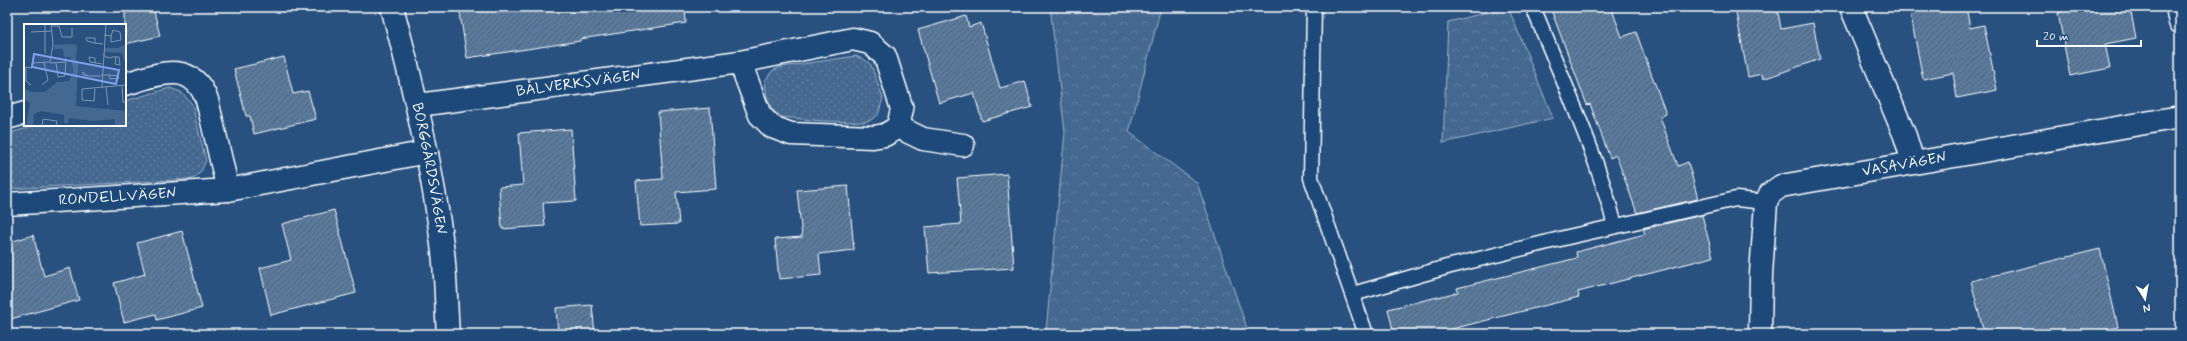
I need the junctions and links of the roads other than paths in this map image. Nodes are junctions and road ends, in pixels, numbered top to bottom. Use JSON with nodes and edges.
{"nodes":[{"id":1,"x":392,"y":7,"type":"edge"},
{"id":2,"x":1314,"y":7,"type":"edge"},
{"id":3,"x":1533,"y":7,"type":"edge"},
{"id":4,"x":1850,"y":7,"type":"edge"},
{"id":5,"x":2177,"y":7,"type":"edge"},
{"id":6,"x":2180,"y":22,"type":"edge"},
{"id":7,"x":740,"y":62,"type":"junction"},
{"id":8,"x":126,"y":84,"type":"edge"},
{"id":9,"x":418,"y":105,"type":"junction"},
{"id":10,"x":24,"y":113,"type":"edge"},
{"id":11,"x":2180,"y":117,"type":"edge"},
{"id":12,"x":7,"y":118,"type":"edge"},
{"id":13,"x":898,"y":127,"type":"junction"},
{"id":14,"x":963,"y":145,"type":"dead end"},
{"id":15,"x":427,"y":152,"type":"junction"},
{"id":16,"x":1913,"y":162,"type":"junction"},
{"id":17,"x":228,"y":190,"type":"junction"},
{"id":18,"x":1766,"y":202,"type":"junction"},
{"id":19,"x":7,"y":204,"type":"edge"},
{"id":20,"x":1615,"y":226,"type":"junction"},
{"id":21,"x":1353,"y":294,"type":"junction"},
{"id":22,"x":448,"y":334,"type":"edge"},
{"id":23,"x":1366,"y":334,"type":"edge"},
{"id":24,"x":1760,"y":334,"type":"edge"}],
"edges":[{"from":1,"to":9,"type":"street","name":"BORGGÅRDSVÄGEN"},
{"from":2,"to":21,"type":"lane"},
{"from":3,"to":20,"type":"lane"},
{"from":4,"to":16,"type":"street"},
{"from":5,"to":6,"type":"street"},
{"from":7,"to":9,"type":"street","name":"BÅLVERKSVÄGEN"},
{"from":7,"to":13,"type":"street"},
{"from":7,"to":13,"type":"street","name":"BÅLVERKSVÄGEN"},
{"from":8,"to":17,"type":"street"},
{"from":9,"to":15,"type":"street","name":"BORGGÅRDSVÄGEN"},
{"from":10,"to":12,"type":"street"},
{"from":11,"to":16,"type":"street","name":"VASAVÄGEN"},
{"from":13,"to":14,"type":"street"},
{"from":15,"to":17,"type":"street","name":"RONDELLVÄGEN"},
{"from":15,"to":22,"type":"street","name":"BORGGÅRDSVÄGEN"},
{"from":16,"to":18,"type":"street","name":"VASAVÄGEN"},
{"from":17,"to":19,"type":"street","name":"RONDELLVÄGEN"},
{"from":18,"to":20,"type":"lane"},
{"from":18,"to":24,"type":"street"},
{"from":20,"to":21,"type":"lane"},
{"from":21,"to":23,"type":"lane"}]}
